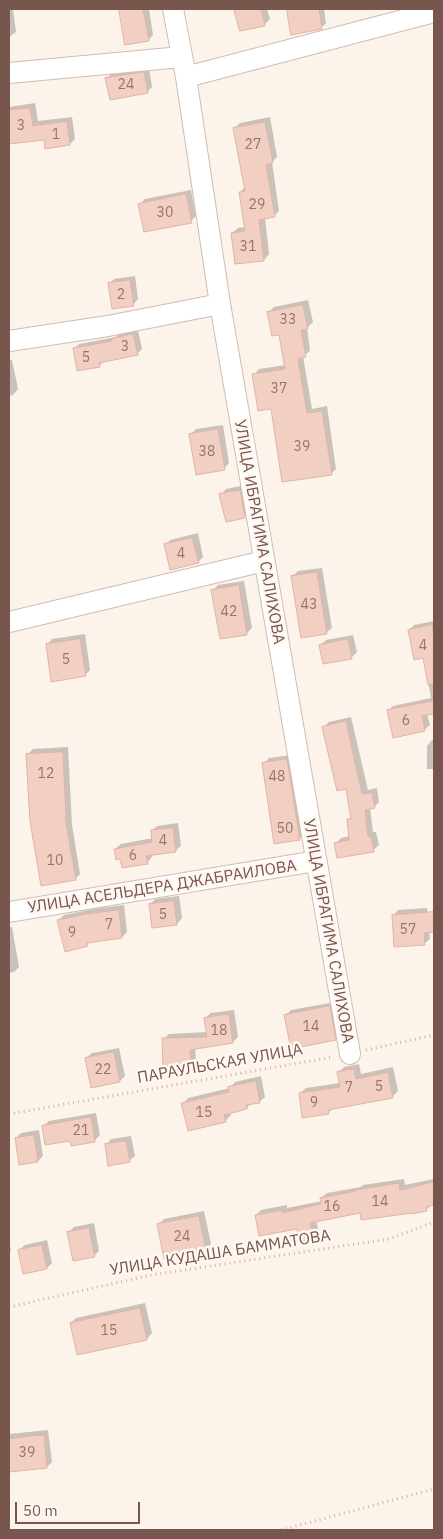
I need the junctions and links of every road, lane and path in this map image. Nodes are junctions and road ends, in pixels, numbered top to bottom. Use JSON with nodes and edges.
{"nodes":[{"id":1,"x":173,"y":9,"type":"edge"},
{"id":2,"x":434,"y":12,"type":"edge"},
{"id":3,"x":181,"y":56,"type":"junction"},
{"id":4,"x":9,"y":74,"type":"edge"},
{"id":5,"x":186,"y":78,"type":"junction"},
{"id":6,"x":220,"y":304,"type":"junction"},
{"id":7,"x":9,"y":341,"type":"edge"},
{"id":8,"x":264,"y":561,"type":"junction"},
{"id":9,"x":9,"y":622,"type":"edge"},
{"id":10,"x":316,"y":861,"type":"junction"},
{"id":11,"x":9,"y":912,"type":"edge"},
{"id":12,"x":434,"y":1036,"type":"edge"},
{"id":13,"x":350,"y":1054,"type":"junction"},
{"id":14,"x":9,"y":1114,"type":"edge"},
{"id":15,"x":434,"y":1222,"type":"edge"},
{"id":16,"x":9,"y":1307,"type":"edge"},
{"id":17,"x":434,"y":1489,"type":"edge"},
{"id":18,"x":281,"y":1530,"type":"edge"}],
"edges":[{"from":1,"to":3,"type":"street","name":"УЛИЦА ИБРАГИМА САЛИХОВА"},
{"from":2,"to":5,"type":"street"},
{"from":3,"to":4,"type":"street"},
{"from":3,"to":5,"type":"street","name":"УЛИЦА ИБРАГИМА САЛИХОВА"},
{"from":5,"to":6,"type":"street","name":"УЛИЦА ИБРАГИМА САЛИХОВА"},
{"from":6,"to":7,"type":"street"},
{"from":6,"to":8,"type":"street","name":"УЛИЦА ИБРАГИМА САЛИХОВА"},
{"from":8,"to":9,"type":"street"},
{"from":8,"to":10,"type":"street","name":"УЛИЦА ИБРАГИМА САЛИХОВА"},
{"from":10,"to":11,"type":"street","name":"УЛИЦА АСЕЛЬДЕРА ДЖАБРАИЛОВА"},
{"from":10,"to":13,"type":"street","name":"УЛИЦА ИБРАГИМА САЛИХОВА"},
{"from":12,"to":13,"type":"path","name":"ПАРАУЛЬСКАЯ УЛИЦА"},
{"from":13,"to":14,"type":"path","name":"ПАРАУЛЬСКАЯ УЛИЦА"},
{"from":15,"to":16,"type":"path","name":"УЛИЦА КУДАША БАММАТОВА"},
{"from":17,"to":18,"type":"path"}]}
